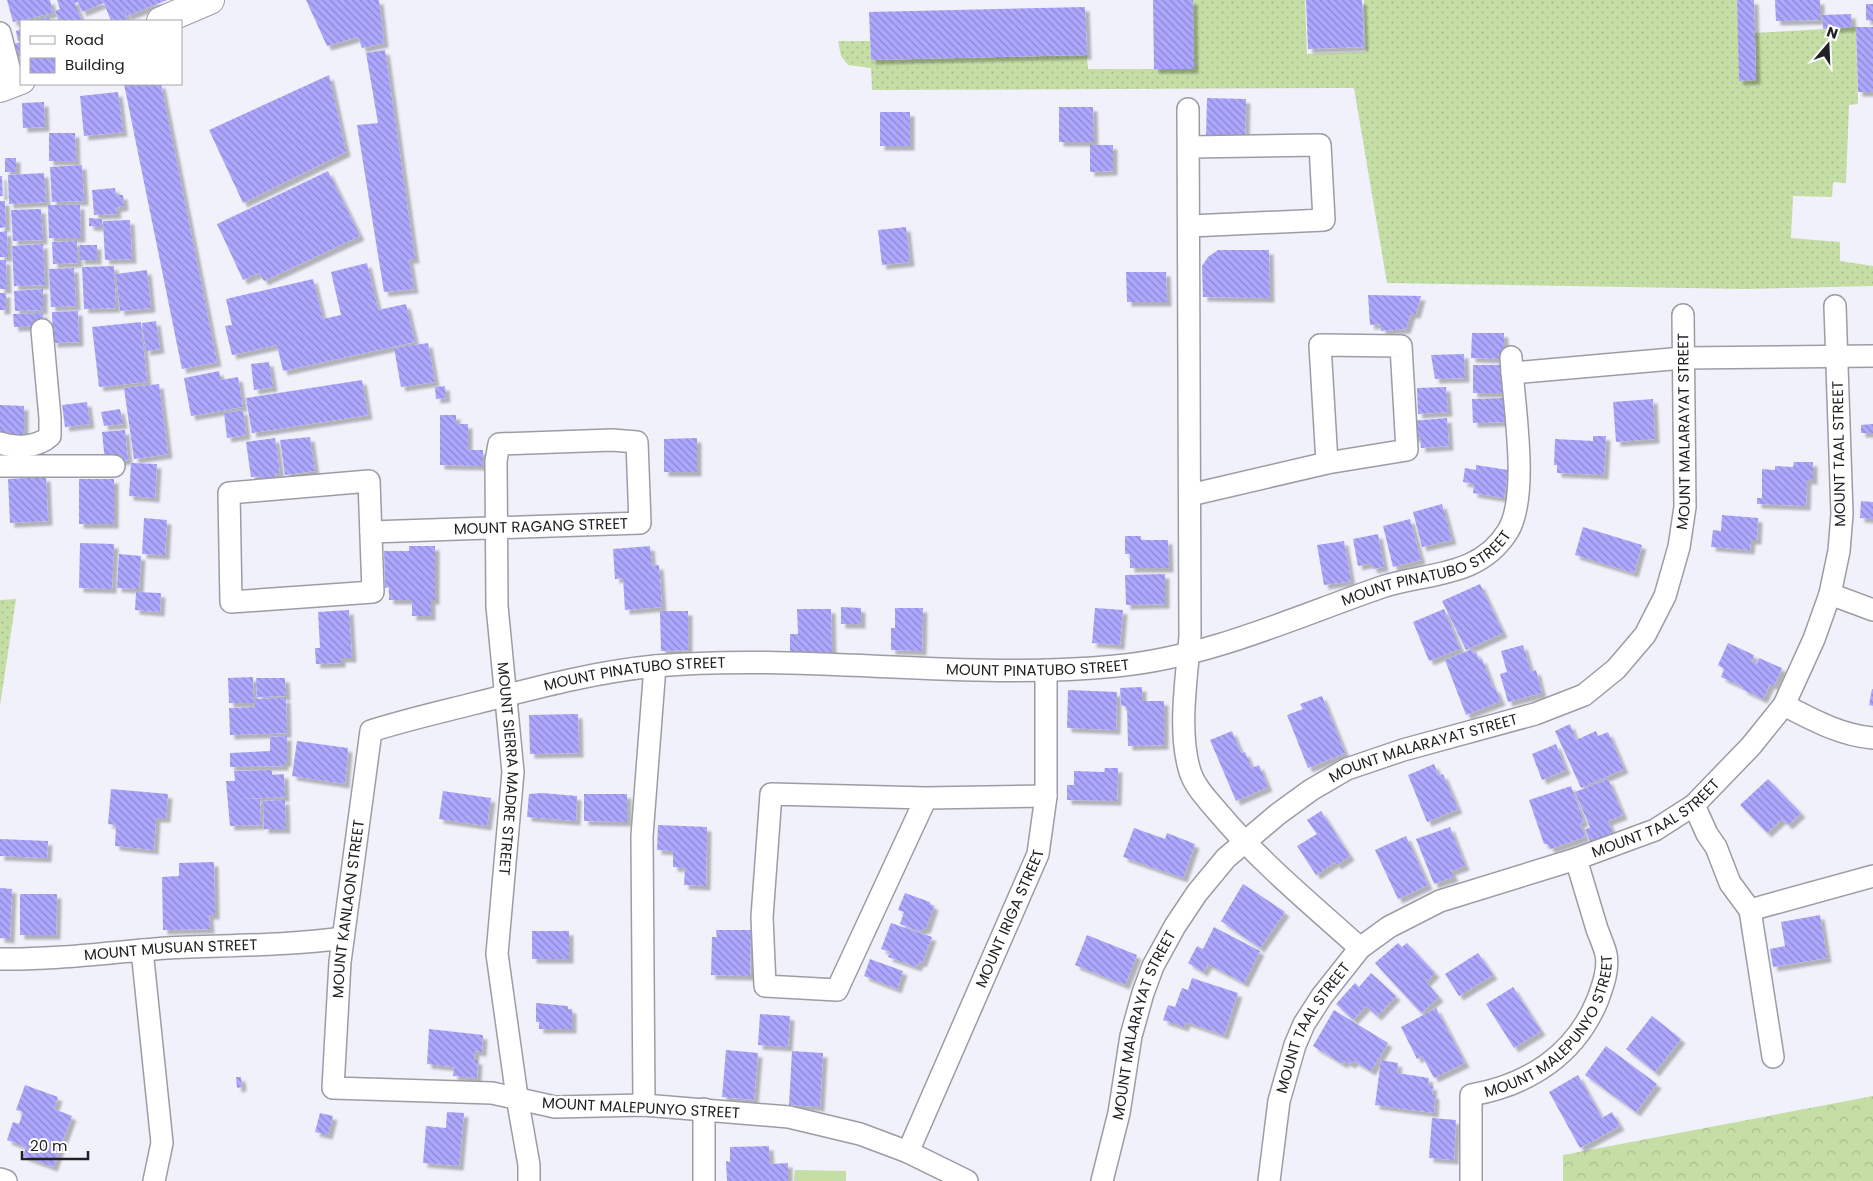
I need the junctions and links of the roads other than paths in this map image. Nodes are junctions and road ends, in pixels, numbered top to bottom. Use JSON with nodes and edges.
{"nodes":[{"id":1,"x":210,"y":0,"type":"edge"},
{"id":2,"x":163,"y":20,"type":"edge"},
{"id":3,"x":0,"y":33,"type":"edge"},
{"id":4,"x":11,"y":84,"type":"edge"},
{"id":5,"x":1188,"y":110,"type":"dead end"},
{"id":6,"x":1189,"y":147,"type":"junction"},
{"id":7,"x":1190,"y":226,"type":"junction"},
{"id":8,"x":1835,"y":306,"type":"dead end"},
{"id":9,"x":1683,"y":315,"type":"dead end"},
{"id":10,"x":42,"y":330,"type":"dead end"},
{"id":11,"x":1873,"y":356,"type":"edge"},
{"id":12,"x":1837,"y":357,"type":"junction"},
{"id":13,"x":1683,"y":358,"type":"junction"},
{"id":14,"x":0,"y":443,"type":"edge"},
{"id":15,"x":499,"y":444,"type":"joint"},
{"id":16,"x":1327,"y":463,"type":"junction"},
{"id":17,"x":0,"y":466,"type":"edge"},
{"id":18,"x":114,"y":466,"type":"dead end"},
{"id":19,"x":1190,"y":495,"type":"junction"},
{"id":20,"x":496,"y":528,"type":"junction"},
{"id":21,"x":371,"y":532,"type":"junction"},
{"id":22,"x":1830,"y":594,"type":"junction"},
{"id":23,"x":1873,"y":610,"type":"edge"},
{"id":24,"x":1188,"y":653,"type":"junction"},
{"id":25,"x":656,"y":666,"type":"junction"},
{"id":26,"x":1046,"y":670,"type":"junction"},
{"id":27,"x":505,"y":696,"type":"junction"},
{"id":28,"x":1784,"y":705,"type":"junction"},
{"id":29,"x":371,"y":731,"type":"joint"},
{"id":30,"x":1873,"y":738,"type":"edge"},
{"id":31,"x":1046,"y":796,"type":"junction"},
{"id":32,"x":926,"y":798,"type":"junction"},
{"id":33,"x":1694,"y":806,"type":"junction"},
{"id":34,"x":1244,"y":842,"type":"junction"},
{"id":35,"x":1576,"y":859,"type":"junction"},
{"id":36,"x":1873,"y":876,"type":"edge"},
{"id":37,"x":1750,"y":910,"type":"junction"},
{"id":38,"x":342,"y":938,"type":"junction"},
{"id":39,"x":1360,"y":948,"type":"junction"},
{"id":40,"x":142,"y":950,"type":"junction"},
{"id":41,"x":0,"y":958,"type":"edge"},
{"id":42,"x":1773,"y":1057,"type":"dead end"},
{"id":43,"x":333,"y":1088,"type":"joint"},
{"id":44,"x":517,"y":1097,"type":"junction"},
{"id":45,"x":644,"y":1105,"type":"junction"},
{"id":46,"x":704,"y":1109,"type":"junction"},
{"id":47,"x":908,"y":1152,"type":"junction"},
{"id":48,"x":0,"y":1179,"type":"edge"},
{"id":49,"x":6,"y":1181,"type":"edge"},
{"id":50,"x":154,"y":1181,"type":"edge"},
{"id":51,"x":529,"y":1181,"type":"edge"},
{"id":52,"x":704,"y":1181,"type":"edge"},
{"id":53,"x":967,"y":1181,"type":"edge"},
{"id":54,"x":1102,"y":1181,"type":"edge"},
{"id":55,"x":1269,"y":1181,"type":"edge"},
{"id":56,"x":1471,"y":1181,"type":"edge"}],
"edges":[{"from":1,"to":2,"type":"main road"},
{"from":3,"to":4,"type":"street"},
{"from":5,"to":6,"type":"street"},
{"from":6,"to":7,"type":"street"},
{"from":6,"to":7,"type":"street"},
{"from":7,"to":19,"type":"street"},
{"from":8,"to":12,"type":"street","name":"MOUNT TAAL STREET"},
{"from":9,"to":13,"type":"street","name":"MOUNT MALARAYAT STREET"},
{"from":10,"to":14,"type":"street"},
{"from":11,"to":12,"type":"street"},
{"from":12,"to":13,"type":"street"},
{"from":12,"to":22,"type":"street","name":"MOUNT TAAL STREET"},
{"from":13,"to":24,"type":"street","name":"MOUNT PINATUBO STREET"},
{"from":13,"to":34,"type":"street","name":"MOUNT MALARAYAT STREET"},
{"from":15,"to":20,"type":"street","name":"MOUNT SIERRA MADRE STREET"},
{"from":15,"to":20,"type":"street","name":"MOUNT RAGANG STREET"},
{"from":16,"to":16,"type":"street"},
{"from":16,"to":19,"type":"street"},
{"from":17,"to":18,"type":"street"},
{"from":19,"to":24,"type":"street"},
{"from":20,"to":21,"type":"street","name":"MOUNT RAGANG STREET"},
{"from":20,"to":27,"type":"street","name":"MOUNT SIERRA MADRE STREET"},
{"from":21,"to":21,"type":"street"},
{"from":22,"to":23,"type":"street"},
{"from":22,"to":28,"type":"street","name":"MOUNT TAAL STREET"},
{"from":24,"to":26,"type":"street","name":"MOUNT PINATUBO STREET"},
{"from":24,"to":34,"type":"street"},
{"from":25,"to":26,"type":"street","name":"MOUNT PINATUBO STREET"},
{"from":25,"to":27,"type":"street","name":"MOUNT PINATUBO STREET"},
{"from":25,"to":45,"type":"street"},
{"from":26,"to":31,"type":"street","name":"MOUNT IRIGA STREET"},
{"from":27,"to":29,"type":"street","name":"MOUNT PINATUBO STREET"},
{"from":27,"to":44,"type":"street","name":"MOUNT SIERRA MADRE STREET"},
{"from":28,"to":30,"type":"street"},
{"from":28,"to":33,"type":"street","name":"MOUNT TAAL STREET"},
{"from":29,"to":38,"type":"street","name":"MOUNT KANLAON STREET"},
{"from":31,"to":32,"type":"street"},
{"from":31,"to":47,"type":"street","name":"MOUNT IRIGA STREET"},
{"from":32,"to":32,"type":"street"},
{"from":33,"to":35,"type":"street","name":"MOUNT TAAL STREET"},
{"from":33,"to":37,"type":"street"},
{"from":34,"to":39,"type":"street"},
{"from":34,"to":54,"type":"street","name":"MOUNT MALARAYAT STREET"},
{"from":35,"to":39,"type":"street","name":"MOUNT TAAL STREET"},
{"from":35,"to":56,"type":"street","name":"MOUNT MALEPUNYO STREET"},
{"from":36,"to":37,"type":"street"},
{"from":37,"to":42,"type":"street"},
{"from":38,"to":40,"type":"street","name":"MOUNT MUSUAN STREET"},
{"from":38,"to":43,"type":"street","name":"MOUNT KANLAON STREET"},
{"from":39,"to":55,"type":"street","name":"MOUNT TAAL STREET"},
{"from":40,"to":41,"type":"street","name":"MOUNT MUSUAN STREET"},
{"from":40,"to":50,"type":"street"},
{"from":43,"to":44,"type":"street","name":"MOUNT MALEPUNYO STREET"},
{"from":44,"to":45,"type":"street","name":"MOUNT MALEPUNYO STREET"},
{"from":44,"to":51,"type":"street","name":"MOUNT SIERRA MADRE STREET"},
{"from":45,"to":46,"type":"street","name":"MOUNT MALEPUNYO STREET"},
{"from":46,"to":47,"type":"street","name":"MOUNT MALEPUNYO STREET"},
{"from":46,"to":52,"type":"street"},
{"from":47,"to":53,"type":"street","name":"MOUNT MALEPUNYO STREET"},
{"from":48,"to":49,"type":"street"}]}
